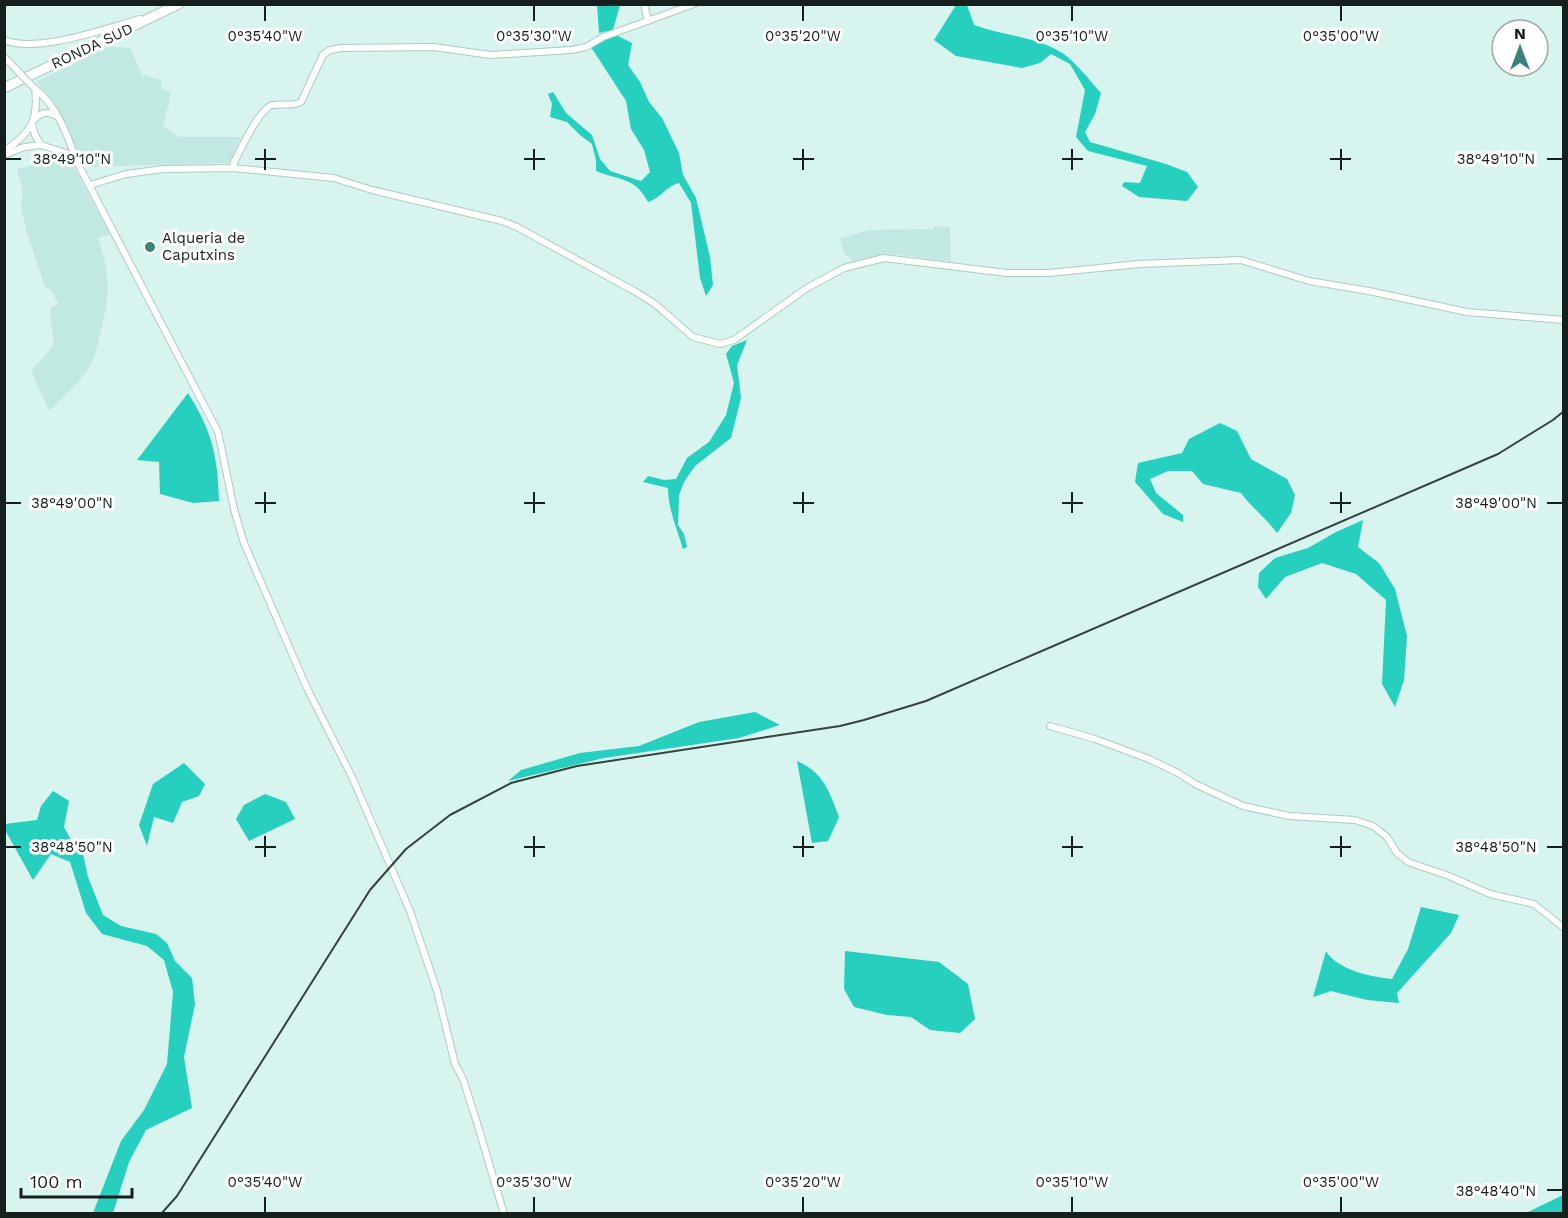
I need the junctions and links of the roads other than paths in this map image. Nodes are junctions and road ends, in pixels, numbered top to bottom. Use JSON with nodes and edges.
{"nodes":[{"id":1,"x":179,"y":4,"type":"edge"},
{"id":2,"x":644,"y":4,"type":"edge"},
{"id":3,"x":694,"y":4,"type":"edge"},
{"id":4,"x":161,"y":13,"type":"junction"},
{"id":5,"x":648,"y":21,"type":"junction"},
{"id":6,"x":4,"y":40,"type":"edge"},
{"id":7,"x":4,"y":57,"type":"edge"},
{"id":8,"x":4,"y":88,"type":"edge"},
{"id":9,"x":35,"y":89,"type":"junction"},
{"id":10,"x":57,"y":116,"type":"junction"},
{"id":11,"x":33,"y":122,"type":"junction"},
{"id":12,"x":66,"y":136,"type":"junction"},
{"id":13,"x":41,"y":145,"type":"junction"},
{"id":14,"x":56,"y":149,"type":"junction"},
{"id":15,"x":4,"y":153,"type":"edge"},
{"id":16,"x":77,"y":162,"type":"junction"},
{"id":17,"x":233,"y":168,"type":"junction"},
{"id":18,"x":90,"y":184,"type":"junction"},
{"id":19,"x":1563,"y":320,"type":"edge"},
{"id":20,"x":1050,"y":726,"type":"dead end"},
{"id":21,"x":1563,"y":928,"type":"edge"},
{"id":22,"x":504,"y":1214,"type":"edge"}],
"edges":[{"from":1,"to":4,"type":"main road","name":"RONDA SUD"},
{"from":2,"to":5,"type":"street"},
{"from":3,"to":5,"type":"street"},
{"from":4,"to":6,"type":"street"},
{"from":4,"to":8,"type":"main road","name":"RONDA SUD"},
{"from":5,"to":17,"type":"street"},
{"from":7,"to":9,"type":"street","bridge":true},
{"from":9,"to":10,"type":"street"},
{"from":9,"to":11,"type":"street"},
{"from":10,"to":11,"type":"street"},
{"from":10,"to":12,"type":"street"},
{"from":11,"to":13,"type":"street"},
{"from":11,"to":15,"type":"street"},
{"from":12,"to":14,"type":"street"},
{"from":12,"to":16,"type":"street"},
{"from":13,"to":14,"type":"street"},
{"from":13,"to":15,"type":"street"},
{"from":14,"to":16,"type":"street"},
{"from":16,"to":18,"type":"street"},
{"from":17,"to":18,"type":"street"},
{"from":17,"to":19,"type":"street"},
{"from":18,"to":22,"type":"street"},
{"from":20,"to":21,"type":"street"}]}
